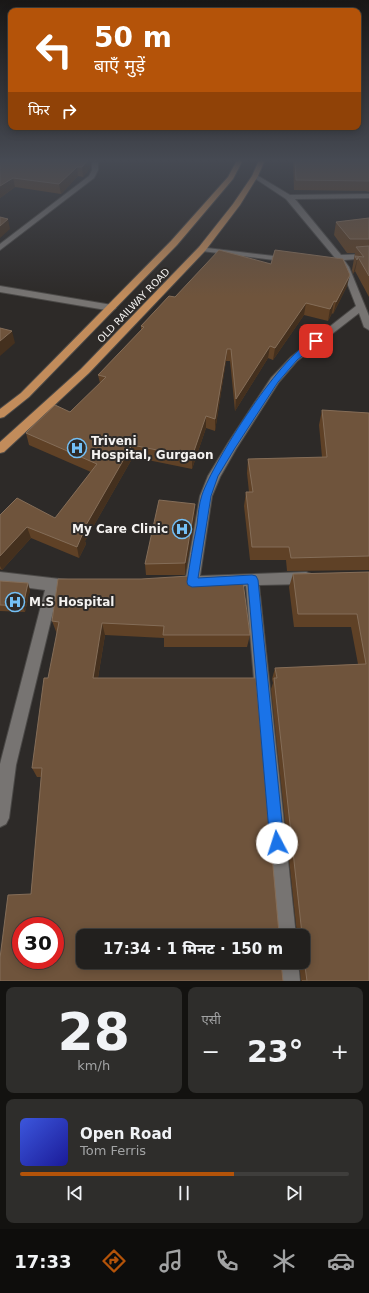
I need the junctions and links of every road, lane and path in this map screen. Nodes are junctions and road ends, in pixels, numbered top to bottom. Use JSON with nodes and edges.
{"nodes":[{"id":1,"x":55,"y":206,"type":"edge"},
{"id":2,"x":207,"y":206,"type":"edge"},
{"id":3,"x":235,"y":206,"type":"edge"},
{"id":4,"x":296,"y":206,"type":"edge"},
{"id":5,"x":0,"y":248,"type":"edge"},
{"id":6,"x":202,"y":249,"type":"junction"},
{"id":7,"x":369,"y":256,"type":"edge"},
{"id":8,"x":299,"y":261,"type":"edge"},
{"id":9,"x":340,"y":264,"type":"junction"},
{"id":10,"x":0,"y":289,"type":"edge"},
{"id":11,"x":361,"y":307,"type":"junction"},
{"id":12,"x":112,"y":308,"type":"junction"},
{"id":13,"x":369,"y":327,"type":"edge"},
{"id":14,"x":0,"y":414,"type":"edge"},
{"id":15,"x":0,"y":449,"type":"edge"},
{"id":16,"x":0,"y":578,"type":"edge"},
{"id":17,"x":322,"y":578,"type":"edge"},
{"id":18,"x":252,"y":580,"type":"junction"},
{"id":19,"x":192,"y":582,"type":"junction"},
{"id":20,"x":176,"y":583,"type":"edge"},
{"id":21,"x":84,"y":584,"type":"edge"},
{"id":22,"x":53,"y":585,"type":"junction"},
{"id":23,"x":4,"y":766,"type":"edge"},
{"id":24,"x":0,"y":818,"type":"edge"},
{"id":25,"x":285,"y":929,"type":"edge"},
{"id":26,"x":289,"y":969,"type":"edge"},
{"id":27,"x":290,"y":981,"type":"edge"}],
"edges":[{"from":1,"to":5,"type":"street"},
{"from":2,"to":12,"type":"main road","name":"OLD RAILWAY ROAD"},
{"from":3,"to":6,"type":"main road","name":"OLD RAILWAY ROAD"},
{"from":4,"to":9,"type":"street"},
{"from":6,"to":8,"type":"street"},
{"from":6,"to":15,"type":"main road","name":"OLD RAILWAY ROAD"},
{"from":7,"to":9,"type":"street"},
{"from":9,"to":11,"type":"street"},
{"from":10,"to":12,"type":"street"},
{"from":11,"to":13,"type":"street"},
{"from":11,"to":19,"type":"street"},
{"from":12,"to":14,"type":"main road","name":"OLD RAILWAY ROAD"},
{"from":16,"to":22,"type":"street"},
{"from":17,"to":18,"type":"street"},
{"from":18,"to":19,"type":"street"},
{"from":18,"to":25,"type":"street"},
{"from":19,"to":20,"type":"street"},
{"from":21,"to":22,"type":"street"},
{"from":22,"to":23,"type":"street"},
{"from":23,"to":24,"type":"street"},
{"from":26,"to":27,"type":"street"}]}
